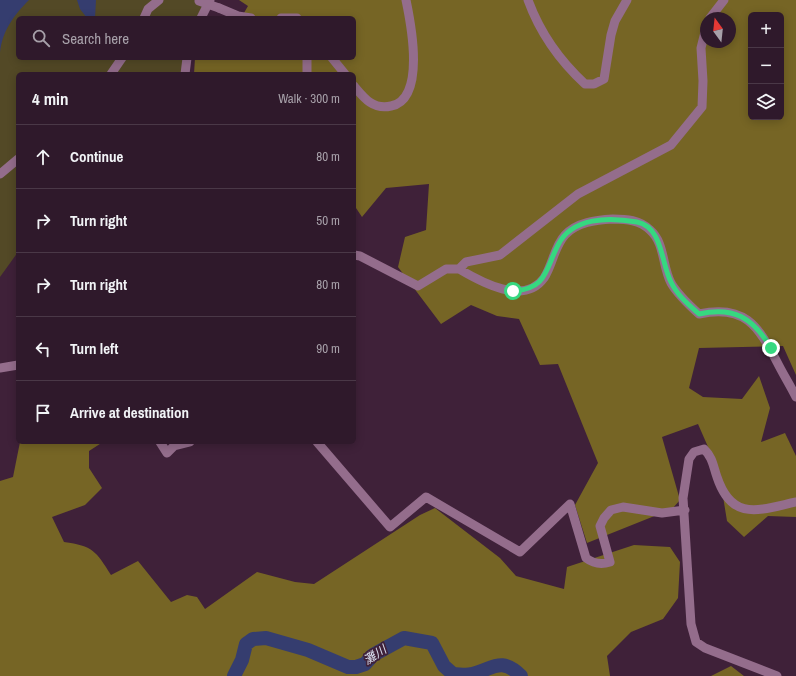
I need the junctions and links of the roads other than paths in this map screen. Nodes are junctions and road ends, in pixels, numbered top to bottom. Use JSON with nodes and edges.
{"nodes":[{"id":1,"x":159,"y":0,"type":"edge"},
{"id":2,"x":210,"y":0,"type":"edge"},
{"id":3,"x":406,"y":0,"type":"edge"},
{"id":4,"x":528,"y":0,"type":"edge"},
{"id":5,"x":627,"y":0,"type":"edge"},
{"id":6,"x":724,"y":0,"type":"edge"},
{"id":7,"x":197,"y":1,"type":"edge"},
{"id":8,"x":715,"y":12,"type":"edge"},
{"id":9,"x":145,"y":16,"type":"edge"},
{"id":10,"x":202,"y":16,"type":"edge"},
{"id":11,"x":238,"y":16,"type":"edge"},
{"id":12,"x":701,"y":48,"type":"edge"},
{"id":13,"x":121,"y":60,"type":"edge"},
{"id":14,"x":187,"y":60,"type":"edge"},
{"id":15,"x":307,"y":60,"type":"edge"},
{"id":16,"x":334,"y":60,"type":"edge"},
{"id":17,"x":112,"y":72,"type":"edge"},
{"id":18,"x":185,"y":72,"type":"edge"},
{"id":19,"x":307,"y":72,"type":"edge"},
{"id":20,"x":343,"y":72,"type":"edge"},
{"id":21,"x":356,"y":88,"type":"edge"},
{"id":22,"x":16,"y":161,"type":"edge"},
{"id":23,"x":0,"y":174,"type":"edge"},
{"id":24,"x":356,"y":255,"type":"edge"},
{"id":25,"x":459,"y":269,"type":"junction"},
{"id":26,"x":16,"y":365,"type":"edge"},
{"id":27,"x":0,"y":368,"type":"edge"},
{"id":28,"x":796,"y":397,"type":"edge"},
{"id":29,"x":161,"y":444,"type":"edge"},
{"id":30,"x":182,"y":444,"type":"edge"},
{"id":31,"x":319,"y":444,"type":"edge"},
{"id":32,"x":796,"y":502,"type":"edge"},
{"id":33,"x":685,"y":510,"type":"junction"},
{"id":34,"x":777,"y":676,"type":"edge"}],
"edges":[{"from":1,"to":9,"type":"street"},
{"from":2,"to":10,"type":"street"},
{"from":3,"to":21,"type":"street"},
{"from":4,"to":5,"type":"street"},
{"from":6,"to":8,"type":"street"},
{"from":7,"to":11,"type":"street","bridge":true},
{"from":12,"to":25,"type":"street"},
{"from":13,"to":17,"type":"street"},
{"from":14,"to":18,"type":"street"},
{"from":15,"to":19,"type":"street"},
{"from":16,"to":20,"type":"street"},
{"from":22,"to":23,"type":"street"},
{"from":24,"to":25,"type":"street"},
{"from":25,"to":28,"type":"street"},
{"from":26,"to":27,"type":"street"},
{"from":29,"to":30,"type":"street"},
{"from":31,"to":33,"type":"street"},
{"from":32,"to":33,"type":"street"},
{"from":33,"to":34,"type":"street"}]}
